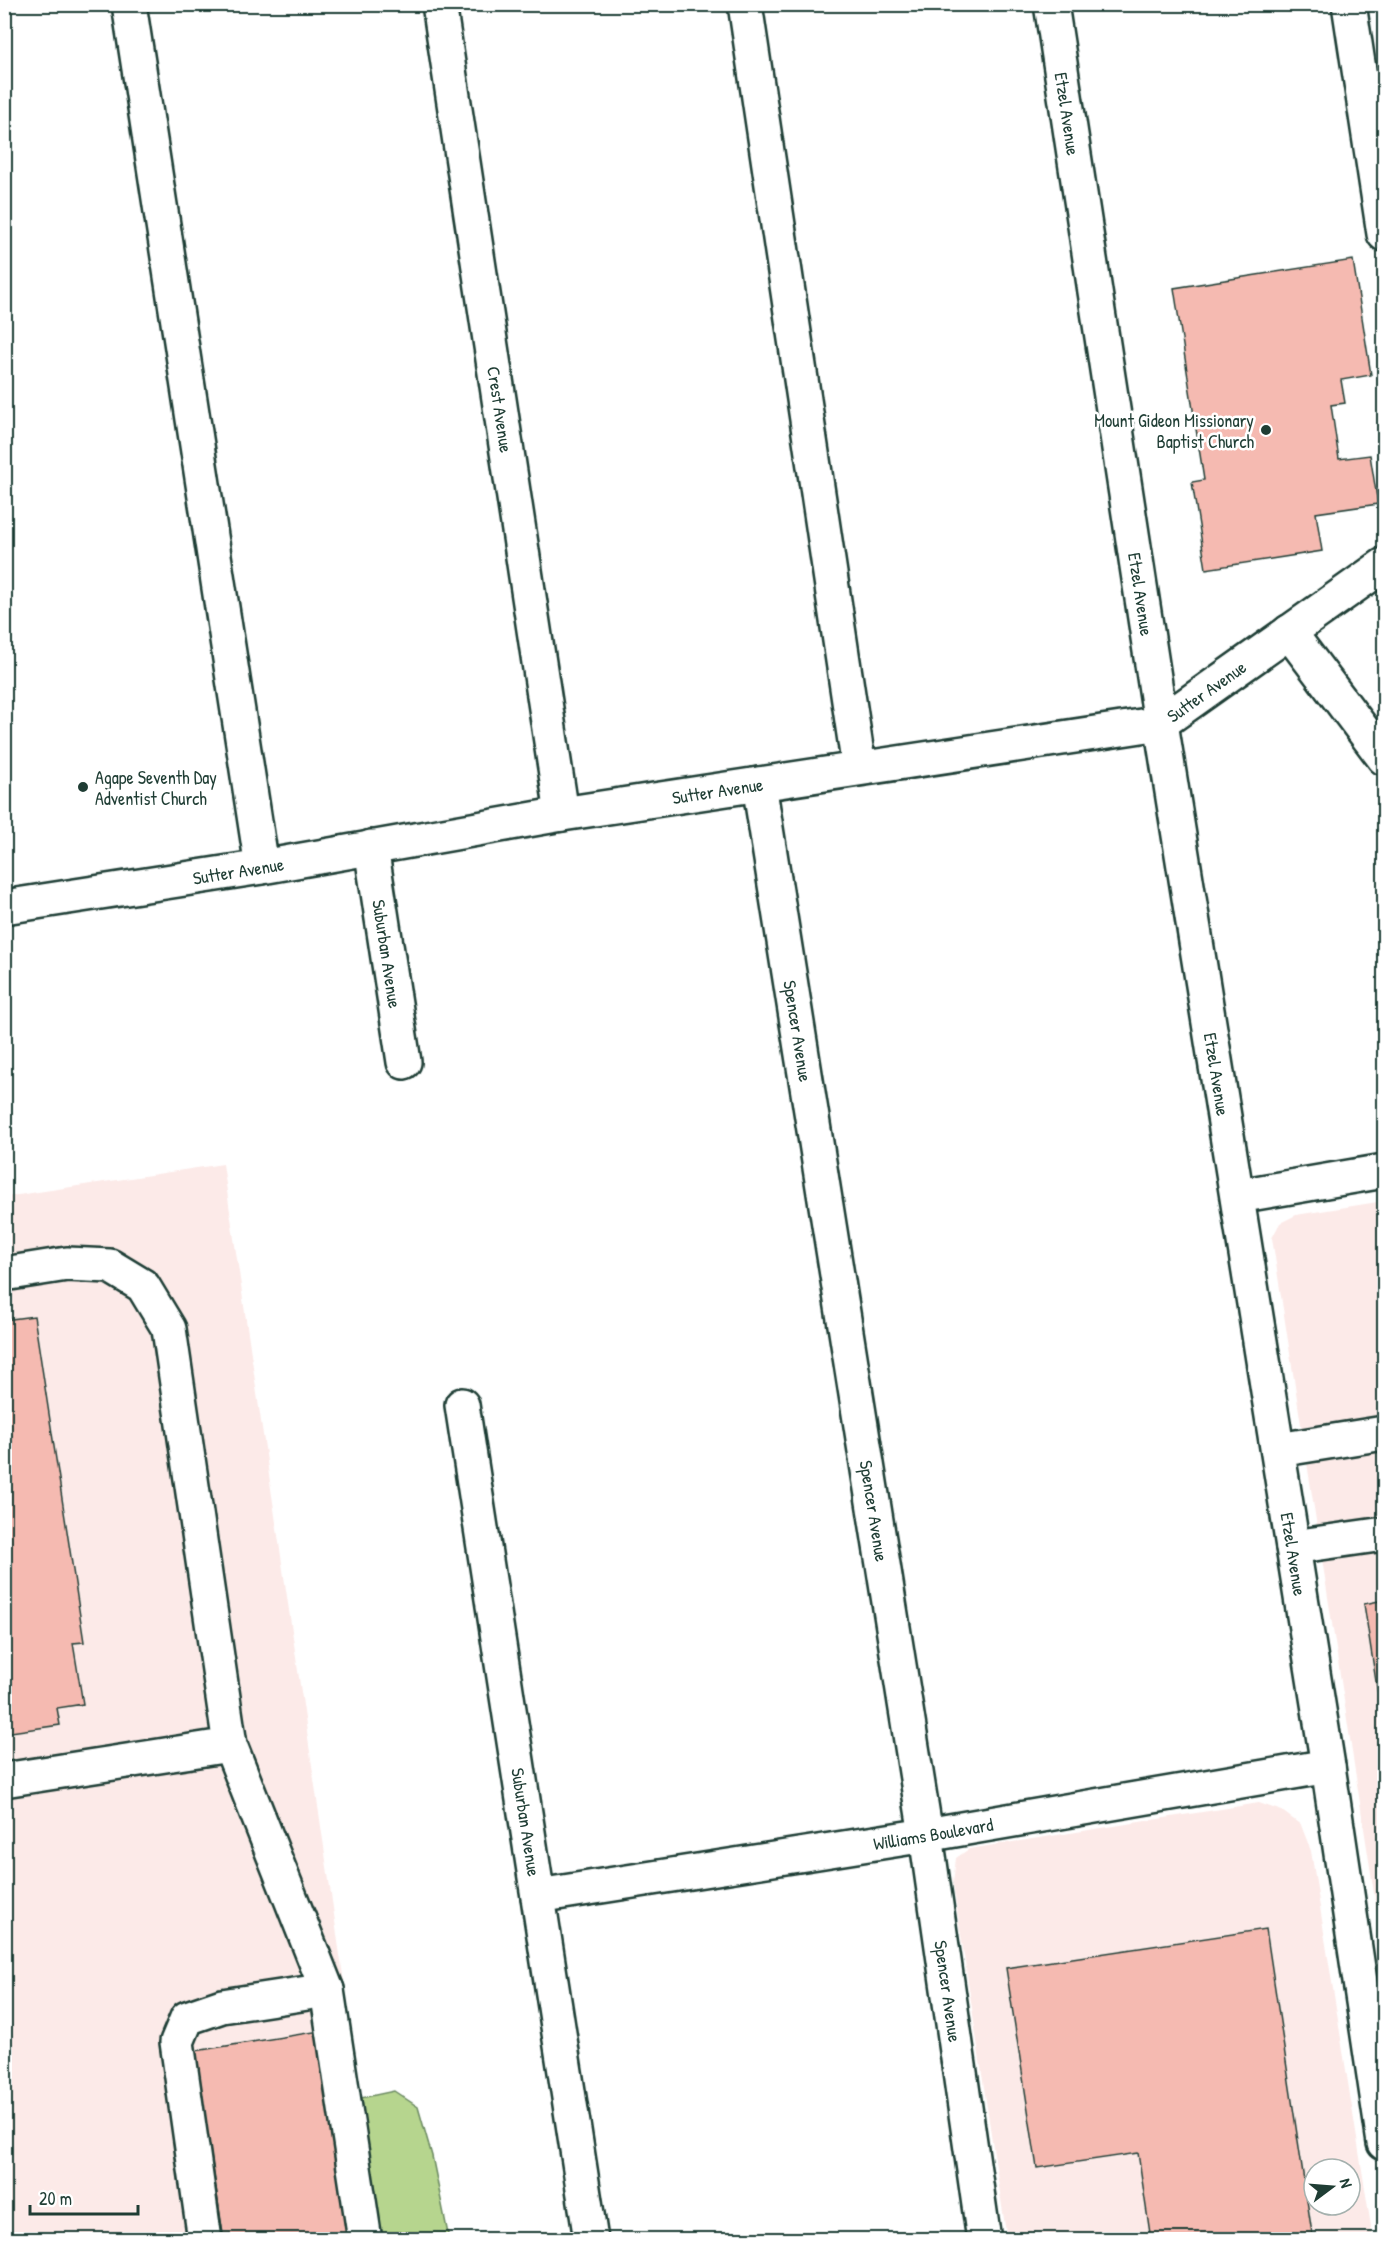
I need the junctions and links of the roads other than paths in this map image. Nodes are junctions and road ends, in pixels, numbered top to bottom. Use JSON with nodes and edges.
{"nodes":[{"id":1,"x":129,"y":4,"type":"edge"},
{"id":2,"x":439,"y":4,"type":"edge"},
{"id":3,"x":745,"y":4,"type":"edge"},
{"id":4,"x":1051,"y":4,"type":"edge"},
{"id":5,"x":1349,"y":4,"type":"edge"},
{"id":6,"x":1384,"y":234,"type":"edge"},
{"id":7,"x":1384,"y":565,"type":"edge"},
{"id":8,"x":1289,"y":632,"type":"junction"},
{"id":9,"x":1161,"y":723,"type":"junction"},
{"id":10,"x":1384,"y":758,"type":"edge"},
{"id":11,"x":859,"y":768,"type":"junction"},
{"id":12,"x":759,"y":784,"type":"junction"},
{"id":13,"x":562,"y":814,"type":"junction"},
{"id":14,"x":371,"y":847,"type":"junction"},
{"id":15,"x":262,"y":867,"type":"junction"},
{"id":16,"x":4,"y":908,"type":"edge"},
{"id":17,"x":404,"y":1062,"type":"dead end"},
{"id":18,"x":1384,"y":1171,"type":"edge"},
{"id":19,"x":1238,"y":1196,"type":"junction"},
{"id":20,"x":4,"y":1274,"type":"edge"},
{"id":21,"x":462,"y":1405,"type":"dead end"},
{"id":22,"x":1384,"y":1433,"type":"edge"},
{"id":23,"x":1278,"y":1450,"type":"junction"},
{"id":24,"x":1384,"y":1534,"type":"edge"},
{"id":25,"x":1293,"y":1547,"type":"junction"},
{"id":26,"x":230,"y":1745,"type":"junction"},
{"id":27,"x":1329,"y":1766,"type":"junction"},
{"id":28,"x":4,"y":1780,"type":"edge"},
{"id":29,"x":926,"y":1835,"type":"junction"},
{"id":30,"x":538,"y":1896,"type":"junction"},
{"id":31,"x":327,"y":1990,"type":"junction"},
{"id":32,"x":1384,"y":2143,"type":"edge"},
{"id":33,"x":205,"y":2240,"type":"edge"},
{"id":34,"x":365,"y":2240,"type":"edge"},
{"id":35,"x":591,"y":2240,"type":"edge"},
{"id":36,"x":984,"y":2240,"type":"edge"}],
"edges":[{"from":1,"to":15,"type":"street"},
{"from":2,"to":13,"type":"street","name":"Crest Avenue"},
{"from":3,"to":11,"type":"street"},
{"from":4,"to":9,"type":"street","name":"Etzel Avenue"},
{"from":5,"to":6,"type":"street"},
{"from":7,"to":8,"type":"street","name":"Sutter Avenue"},
{"from":8,"to":9,"type":"street","name":"Sutter Avenue"},
{"from":8,"to":10,"type":"street"},
{"from":9,"to":11,"type":"street","name":"Sutter Avenue"},
{"from":9,"to":19,"type":"street","name":"Etzel Avenue"},
{"from":11,"to":12,"type":"street","name":"Sutter Avenue"},
{"from":12,"to":13,"type":"street","name":"Sutter Avenue"},
{"from":12,"to":29,"type":"street","name":"Spencer Avenue"},
{"from":13,"to":14,"type":"street","name":"Sutter Avenue"},
{"from":14,"to":15,"type":"street","name":"Sutter Avenue"},
{"from":14,"to":17,"type":"street","name":"Suburban Avenue"},
{"from":15,"to":16,"type":"street","name":"Sutter Avenue"},
{"from":18,"to":19,"type":"street"},
{"from":19,"to":23,"type":"street","name":"Etzel Avenue"},
{"from":20,"to":26,"type":"street"},
{"from":21,"to":30,"type":"street","name":"Suburban Avenue"},
{"from":22,"to":23,"type":"street"},
{"from":23,"to":25,"type":"street","name":"Etzel Avenue"},
{"from":24,"to":25,"type":"street"},
{"from":25,"to":27,"type":"street","name":"Etzel Avenue"},
{"from":26,"to":28,"type":"street"},
{"from":26,"to":31,"type":"street"},
{"from":27,"to":29,"type":"street","name":"Williams Boulevard"},
{"from":27,"to":32,"type":"street","name":"Etzel Avenue"},
{"from":29,"to":30,"type":"street","name":"Williams Boulevard"},
{"from":29,"to":36,"type":"street","name":"Spencer Avenue"},
{"from":30,"to":35,"type":"street","name":"Suburban Avenue"},
{"from":31,"to":33,"type":"street"},
{"from":31,"to":34,"type":"street"}]}
